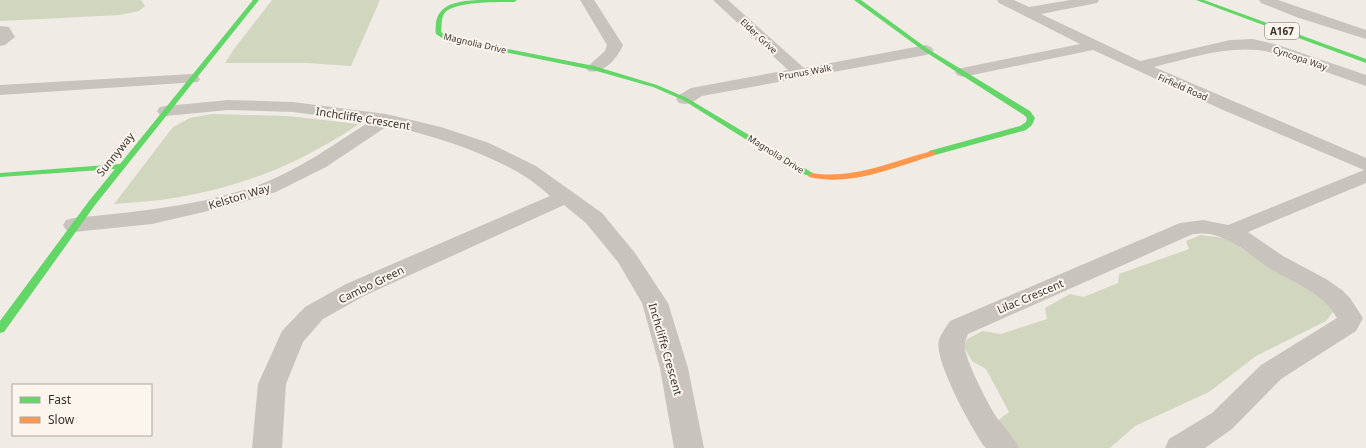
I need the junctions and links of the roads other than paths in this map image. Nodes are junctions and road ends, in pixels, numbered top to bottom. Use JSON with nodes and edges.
{"nodes":[{"id":1,"x":256,"y":0,"type":"edge"},
{"id":2,"x":514,"y":0,"type":"edge"},
{"id":3,"x":587,"y":0,"type":"edge"},
{"id":4,"x":720,"y":0,"type":"edge"},
{"id":5,"x":857,"y":0,"type":"edge"},
{"id":6,"x":1004,"y":0,"type":"edge"},
{"id":7,"x":1092,"y":0,"type":"edge"},
{"id":8,"x":1199,"y":0,"type":"edge"},
{"id":9,"x":1273,"y":4,"type":"edge"},
{"id":10,"x":1027,"y":12,"type":"junction"},
{"id":11,"x":0,"y":30,"type":"edge"},
{"id":12,"x":1366,"y":35,"type":"edge"},
{"id":13,"x":1352,"y":40,"type":"dead end"},
{"id":14,"x":0,"y":42,"type":"edge"},
{"id":15,"x":1093,"y":46,"type":"junction"},
{"id":16,"x":926,"y":50,"type":"junction"},
{"id":17,"x":1366,"y":61,"type":"edge"},
{"id":18,"x":1138,"y":66,"type":"junction"},
{"id":19,"x":594,"y":68,"type":"junction"},
{"id":20,"x":799,"y":72,"type":"junction"},
{"id":21,"x":963,"y":72,"type":"junction"},
{"id":22,"x":192,"y":79,"type":"junction"},
{"id":23,"x":1366,"y":81,"type":"edge"},
{"id":24,"x":0,"y":90,"type":"edge"},
{"id":25,"x":685,"y":100,"type":"junction"},
{"id":26,"x":166,"y":110,"type":"junction"},
{"id":27,"x":386,"y":119,"type":"junction"},
{"id":28,"x":1366,"y":165,"type":"edge"},
{"id":29,"x":120,"y":166,"type":"junction"},
{"id":30,"x":0,"y":175,"type":"edge"},
{"id":31,"x":1366,"y":176,"type":"edge"},
{"id":32,"x":565,"y":197,"type":"junction"},
{"id":33,"x":74,"y":225,"type":"junction"},
{"id":34,"x":1229,"y":232,"type":"junction"},
{"id":35,"x":0,"y":330,"type":"edge"},
{"id":36,"x":267,"y":448,"type":"edge"},
{"id":37,"x":688,"y":448,"type":"edge"},
{"id":38,"x":1004,"y":448,"type":"edge"},
{"id":39,"x":1180,"y":448,"type":"edge"}],
"edges":[{"from":1,"to":22,"type":"main road","name":"Sunnyway"},
{"from":2,"to":19,"type":"main road","name":"Magnolia Drive"},
{"from":3,"to":19,"type":"street"},
{"from":4,"to":20,"type":"street","name":"Elder Grive"},
{"from":5,"to":16,"type":"main road","name":"Magnolia Drive"},
{"from":6,"to":10,"type":"street","name":"Firfield Road"},
{"from":7,"to":10,"type":"street"},
{"from":8,"to":17,"type":"main road","number":"A167"},
{"from":9,"to":12,"type":"street"},
{"from":9,"to":13,"type":"main road","number":"A167"},
{"from":10,"to":15,"type":"street","name":"Firfield Road"},
{"from":11,"to":14,"type":"street"},
{"from":15,"to":18,"type":"street","name":"Firfield Road"},
{"from":15,"to":21,"type":"street"},
{"from":16,"to":20,"type":"street","name":"Prunus Walk"},
{"from":16,"to":21,"type":"main road","name":"Magnolia Drive"},
{"from":18,"to":23,"type":"street","name":"Cyncopa Way"},
{"from":18,"to":28,"type":"street","name":"Firfield Road"},
{"from":19,"to":25,"type":"main road","name":"Magnolia Drive"},
{"from":20,"to":25,"type":"street","name":"Prunus Walk"},
{"from":21,"to":25,"type":"main road","name":"Magnolia Drive"},
{"from":22,"to":24,"type":"street"},
{"from":22,"to":26,"type":"main road","name":"Sunnyway"},
{"from":26,"to":27,"type":"street","name":"Inchcliffe Crescent"},
{"from":26,"to":29,"type":"main road","name":"Sunnyway"},
{"from":27,"to":32,"type":"street","name":"Inchcliffe Crescent"},
{"from":27,"to":33,"type":"street","name":"Kelston Way"},
{"from":29,"to":30,"type":"main road"},
{"from":29,"to":33,"type":"main road","name":"Sunnyway"},
{"from":31,"to":34,"type":"street"},
{"from":32,"to":36,"type":"street","name":"Cambo Green"},
{"from":32,"to":37,"type":"street","name":"Inchcliffe Crescent"},
{"from":33,"to":35,"type":"main road","name":"Sunnyway"},
{"from":34,"to":38,"type":"street","name":"Lilac Crescent"},
{"from":34,"to":39,"type":"street","name":"Lilac Crescent"}]}
